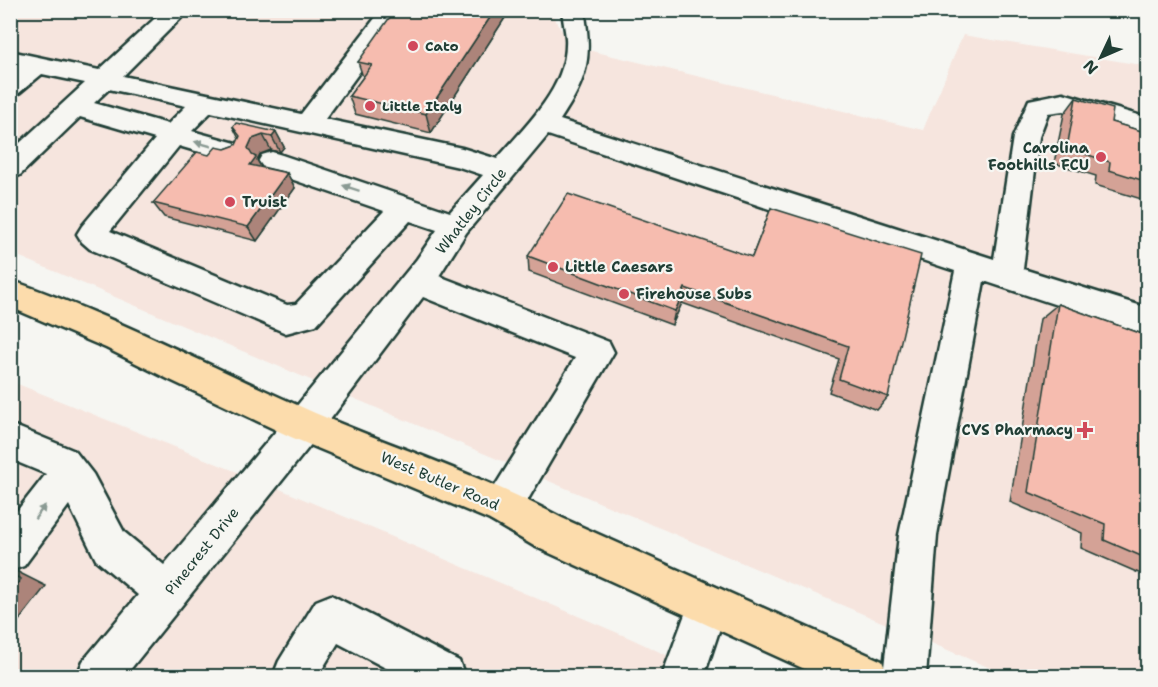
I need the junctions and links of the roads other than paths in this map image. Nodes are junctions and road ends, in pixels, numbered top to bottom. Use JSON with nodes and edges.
{"nodes":[{"id":1,"x":178,"y":10,"type":"edge"},
{"id":2,"x":390,"y":10,"type":"edge"},
{"id":3,"x":573,"y":10,"type":"edge"},
{"id":4,"x":10,"y":59,"type":"edge"},
{"id":5,"x":37,"y":65,"type":"junction"},
{"id":6,"x":105,"y":80,"type":"junction"},
{"id":7,"x":10,"y":87,"type":"edge"},
{"id":8,"x":205,"y":102,"type":"junction"},
{"id":9,"x":76,"y":107,"type":"junction"},
{"id":10,"x":307,"y":124,"type":"junction"},
{"id":11,"x":543,"y":124,"type":"junction"},
{"id":12,"x":1148,"y":127,"type":"edge"},
{"id":13,"x":173,"y":135,"type":"junction"},
{"id":14,"x":233,"y":152,"type":"edge"},
{"id":15,"x":272,"y":162,"type":"dead end"},
{"id":16,"x":10,"y":168,"type":"edge"},
{"id":17,"x":502,"y":171,"type":"junction"},
{"id":18,"x":406,"y":207,"type":"junction"},
{"id":19,"x":456,"y":225,"type":"junction"},
{"id":20,"x":972,"y":264,"type":"junction"},
{"id":21,"x":1007,"y":276,"type":"junction"},
{"id":22,"x":417,"y":281,"type":"junction"},
{"id":23,"x":10,"y":293,"type":"edge"},
{"id":24,"x":1148,"y":322,"type":"edge"},
{"id":25,"x":304,"y":425,"type":"junction"},
{"id":26,"x":10,"y":441,"type":"edge"},
{"id":27,"x":70,"y":473,"type":"junction"},
{"id":28,"x":503,"y":507,"type":"junction"},
{"id":29,"x":10,"y":552,"type":"edge"},
{"id":30,"x":167,"y":593,"type":"junction"},
{"id":31,"x":708,"y":604,"type":"junction"},
{"id":32,"x":98,"y":676,"type":"edge"},
{"id":33,"x":294,"y":676,"type":"edge"},
{"id":34,"x":444,"y":676,"type":"edge"},
{"id":35,"x":683,"y":676,"type":"edge"},
{"id":36,"x":867,"y":676,"type":"edge"},
{"id":37,"x":904,"y":676,"type":"edge"}],
"edges":[{"from":1,"to":6,"type":"street"},
{"from":2,"to":10,"type":"street"},
{"from":3,"to":11,"type":"street","name":"Whatley Circle"},
{"from":4,"to":5,"type":"street"},
{"from":5,"to":6,"type":"street"},
{"from":5,"to":7,"type":"street"},
{"from":6,"to":8,"type":"street"},
{"from":6,"to":9,"type":"street"},
{"from":8,"to":10,"type":"street"},
{"from":8,"to":13,"type":"street"},
{"from":9,"to":13,"type":"street"},
{"from":9,"to":16,"type":"street"},
{"from":10,"to":17,"type":"street"},
{"from":11,"to":17,"type":"street","name":"Whatley Circle"},
{"from":11,"to":20,"type":"street"},
{"from":12,"to":21,"type":"street"},
{"from":14,"to":13,"type":"street","one_way":true},
{"from":13,"to":18,"type":"street"},
{"from":18,"to":15,"type":"street","one_way":true},
{"from":17,"to":19,"type":"street","name":"Whatley Circle"},
{"from":18,"to":19,"type":"street"},
{"from":19,"to":22,"type":"street","name":"Whatley Circle"},
{"from":20,"to":21,"type":"street"},
{"from":20,"to":37,"type":"street"},
{"from":21,"to":24,"type":"street"},
{"from":22,"to":25,"type":"street","name":"Whatley Circle"},
{"from":22,"to":28,"type":"street"},
{"from":23,"to":25,"type":"main road","name":"West Butler Road"},
{"from":25,"to":28,"type":"main road","name":"West Butler Road"},
{"from":25,"to":30,"type":"street","name":"Pinecrest Drive"},
{"from":26,"to":27,"type":"street"},
{"from":29,"to":27,"type":"street","one_way":true},
{"from":27,"to":30,"type":"street"},
{"from":28,"to":31,"type":"main road","name":"West Butler Road"},
{"from":30,"to":32,"type":"street","name":"Pinecrest Drive"},
{"from":31,"to":35,"type":"street"},
{"from":31,"to":36,"type":"main road","name":"West Butler Road"},
{"from":33,"to":34,"type":"street"}]}
